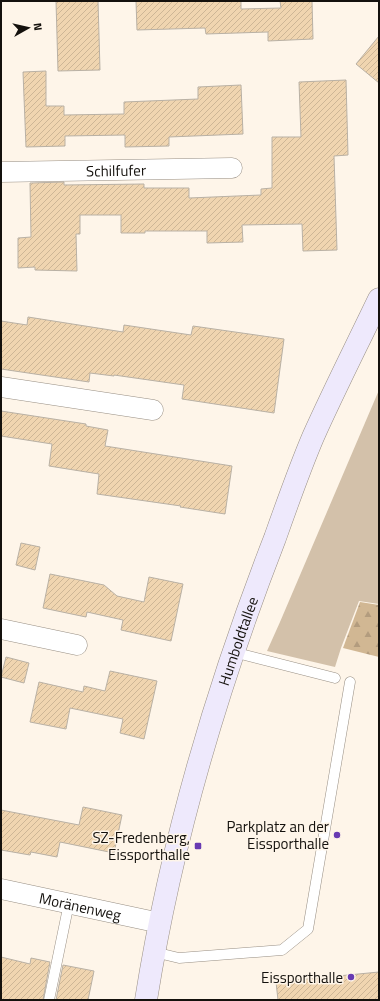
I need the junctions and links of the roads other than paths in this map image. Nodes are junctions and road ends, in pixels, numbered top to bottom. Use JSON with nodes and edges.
{"nodes":[{"id":1,"x":232,"y":168,"type":"dead end"},
{"id":2,"x":1,"y":172,"type":"edge"},
{"id":3,"x":379,"y":299,"type":"edge"},
{"id":4,"x":1,"y":386,"type":"edge"},
{"id":5,"x":153,"y":410,"type":"dead end"},
{"id":6,"x":1,"y":628,"type":"edge"},
{"id":7,"x":77,"y":645,"type":"dead end"},
{"id":8,"x":233,"y":652,"type":"junction"},
{"id":9,"x":335,"y":678,"type":"dead end"},
{"id":10,"x":350,"y":682,"type":"dead end"},
{"id":11,"x":1,"y":889,"type":"edge"},
{"id":12,"x":69,"y":903,"type":"junction"},
{"id":13,"x":160,"y":923,"type":"junction"},
{"id":14,"x":154,"y":952,"type":"junction"},
{"id":15,"x":49,"y":1000,"type":"edge"},
{"id":16,"x":146,"y":1000,"type":"edge"}],
"edges":[{"from":1,"to":2,"type":"street","name":"Schilfufer"},
{"from":3,"to":8,"type":"street","name":"Humboldtallee"},
{"from":4,"to":5,"type":"street"},
{"from":6,"to":7,"type":"street"},
{"from":8,"to":9,"type":"lane"},
{"from":8,"to":13,"type":"street","name":"Humboldtallee"},
{"from":10,"to":14,"type":"lane"},
{"from":11,"to":12,"type":"street","name":"Moränenweg"},
{"from":12,"to":13,"type":"street","name":"Moränenweg"},
{"from":12,"to":15,"type":"lane"},
{"from":13,"to":14,"type":"street","name":"Humboldtallee"},
{"from":14,"to":16,"type":"street","name":"Humboldtallee"}]}
